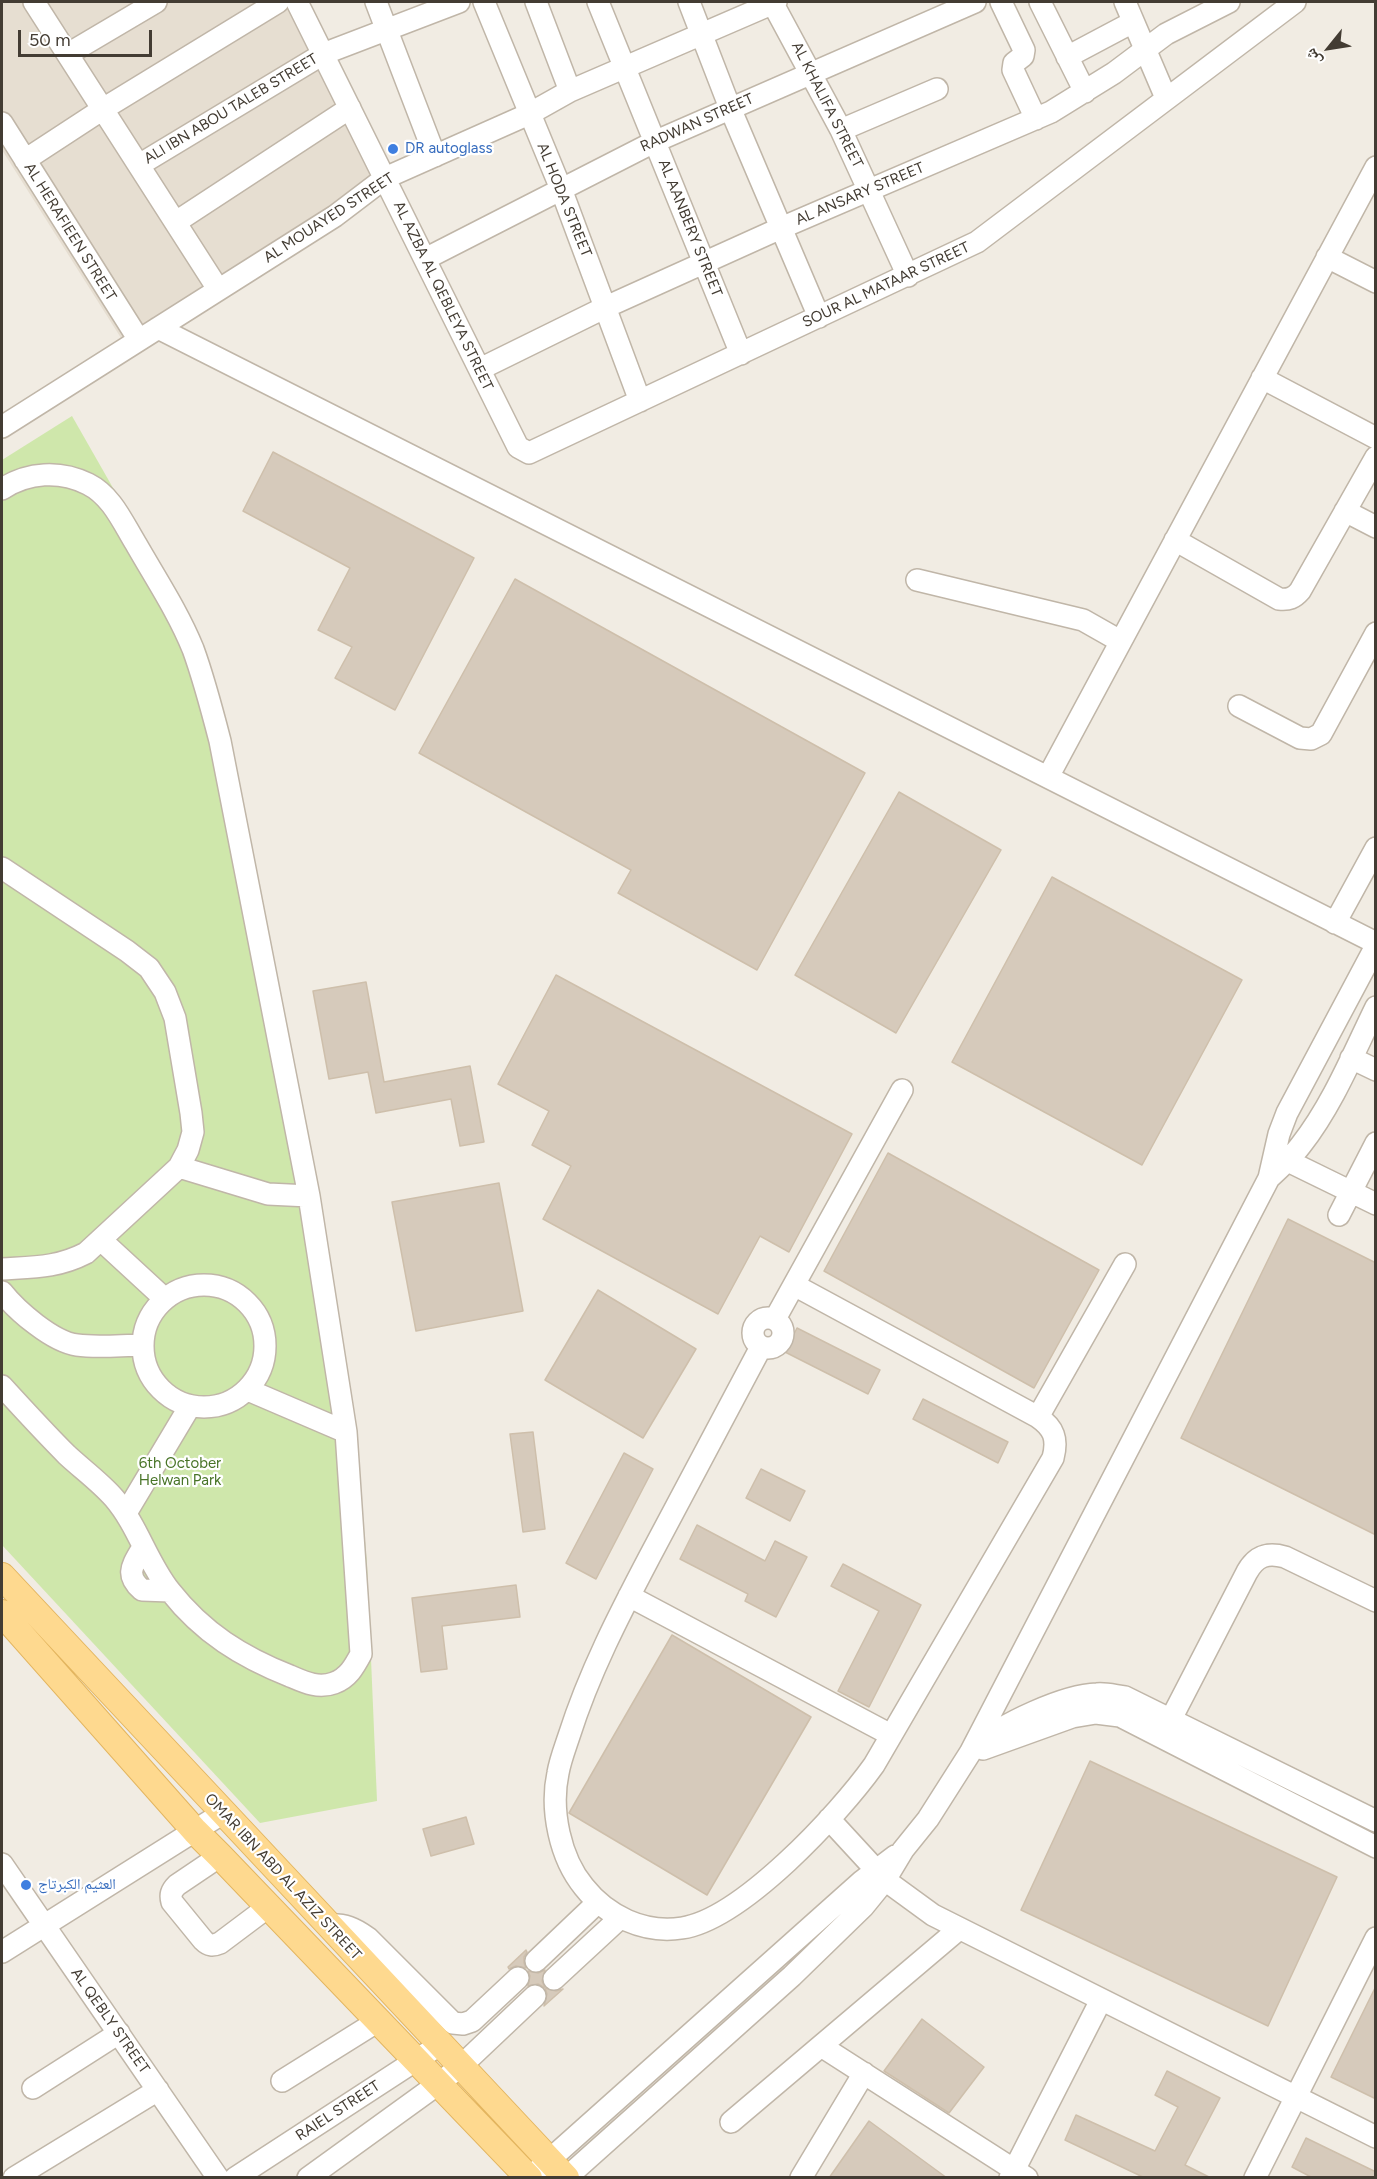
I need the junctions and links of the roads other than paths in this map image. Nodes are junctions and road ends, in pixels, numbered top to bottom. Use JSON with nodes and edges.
{"nodes":[{"id":1,"x":34,"y":2,"type":"edge"},
{"id":2,"x":156,"y":2,"type":"edge"},
{"id":3,"x":278,"y":2,"type":"edge"},
{"id":4,"x":297,"y":2,"type":"edge"},
{"id":5,"x":376,"y":2,"type":"edge"},
{"id":6,"x":459,"y":2,"type":"edge"},
{"id":7,"x":484,"y":2,"type":"edge"},
{"id":8,"x":536,"y":2,"type":"edge"},
{"id":9,"x":598,"y":2,"type":"edge"},
{"id":10,"x":688,"y":2,"type":"edge"},
{"id":11,"x":774,"y":2,"type":"edge"},
{"id":12,"x":975,"y":2,"type":"edge"},
{"id":13,"x":1001,"y":2,"type":"edge"},
{"id":14,"x":1040,"y":2,"type":"edge"},
{"id":15,"x":1125,"y":2,"type":"edge"},
{"id":16,"x":1229,"y":2,"type":"edge"},
{"id":17,"x":1295,"y":2,"type":"edge"},
{"id":18,"x":950,"y":7,"type":"edge"},
{"id":19,"x":1204,"y":7,"type":"edge"},
{"id":20,"x":1133,"y":22,"type":"junction"},
{"id":21,"x":386,"y":30,"type":"junction"},
{"id":22,"x":701,"y":34,"type":"junction"},
{"id":23,"x":1145,"y":49,"type":"junction"},
{"id":24,"x":68,"y":54,"type":"junction"},
{"id":25,"x":323,"y":54,"type":"junction"},
{"id":26,"x":1067,"y":57,"type":"junction"},
{"id":27,"x":624,"y":67,"type":"junction"},
{"id":28,"x":812,"y":72,"type":"junction"},
{"id":29,"x":937,"y":89,"type":"dead end"},
{"id":30,"x":570,"y":91,"type":"junction"},
{"id":31,"x":1085,"y":92,"type":"junction"},
{"id":32,"x":1166,"y":98,"type":"junction"},
{"id":33,"x":350,"y":108,"type":"junction"},
{"id":34,"x":730,"y":108,"type":"junction"},
{"id":35,"x":103,"y":109,"type":"junction"},
{"id":36,"x":529,"y":114,"type":"junction"},
{"id":37,"x":1036,"y":119,"type":"junction"},
{"id":38,"x":2,"y":123,"type":"edge"},
{"id":39,"x":841,"y":130,"type":"junction"},
{"id":40,"x":654,"y":142,"type":"junction"},
{"id":41,"x":435,"y":156,"type":"junction"},
{"id":42,"x":25,"y":160,"type":"junction"},
{"id":43,"x":139,"y":165,"type":"junction"},
{"id":44,"x":1376,"y":167,"type":"edge"},
{"id":45,"x":385,"y":178,"type":"junction"},
{"id":46,"x":561,"y":189,"type":"junction"},
{"id":47,"x":869,"y":189,"type":"junction"},
{"id":48,"x":176,"y":222,"type":"junction"},
{"id":49,"x":781,"y":228,"type":"junction"},
{"id":50,"x":1327,"y":257,"type":"junction"},
{"id":51,"x":425,"y":259,"type":"junction"},
{"id":52,"x":704,"y":263,"type":"junction"},
{"id":53,"x":908,"y":276,"type":"junction"},
{"id":54,"x":1376,"y":282,"type":"edge"},
{"id":55,"x":218,"y":289,"type":"junction"},
{"id":56,"x":606,"y":307,"type":"junction"},
{"id":57,"x":819,"y":316,"type":"junction"},
{"id":58,"x":158,"y":328,"type":"junction"},
{"id":59,"x":139,"y":340,"type":"junction"},
{"id":60,"x":741,"y":354,"type":"junction"},
{"id":61,"x":480,"y":369,"type":"junction"},
{"id":62,"x":1262,"y":378,"type":"junction"},
{"id":63,"x":640,"y":401,"type":"junction"},
{"id":64,"x":2,"y":428,"type":"edge"},
{"id":65,"x":1376,"y":438,"type":"edge"},
{"id":66,"x":533,"y":453,"type":"joint"},
{"id":67,"x":1376,"y":457,"type":"edge"},
{"id":68,"x":2,"y":489,"type":"edge"},
{"id":69,"x":1345,"y":511,"type":"junction"},
{"id":70,"x":1376,"y":526,"type":"edge"},
{"id":71,"x":1175,"y":540,"type":"junction"},
{"id":72,"x":917,"y":580,"type":"dead end"},
{"id":73,"x":1376,"y":633,"type":"edge"},
{"id":74,"x":1120,"y":641,"type":"junction"},
{"id":75,"x":1239,"y":706,"type":"dead end"},
{"id":76,"x":1047,"y":777,"type":"junction"},
{"id":77,"x":1376,"y":848,"type":"edge"},
{"id":78,"x":2,"y":868,"type":"edge"},
{"id":79,"x":1335,"y":923,"type":"junction"},
{"id":80,"x":1376,"y":945,"type":"edge"},
{"id":81,"x":1376,"y":1007,"type":"edge"},
{"id":82,"x":1351,"y":1058,"type":"junction"},
{"id":83,"x":1311,"y":1065,"type":"junction"},
{"id":84,"x":1376,"y":1070,"type":"edge"},
{"id":85,"x":1341,"y":1080,"type":"junction"},
{"id":86,"x":902,"y":1090,"type":"dead end"},
{"id":87,"x":1376,"y":1143,"type":"edge"},
{"id":88,"x":1288,"y":1161,"type":"junction"},
{"id":89,"x":179,"y":1167,"type":"junction"},
{"id":90,"x":1269,"y":1178,"type":"junction"},
{"id":91,"x":1350,"y":1192,"type":"junction"},
{"id":92,"x":309,"y":1196,"type":"junction"},
{"id":93,"x":1376,"y":1204,"type":"edge"},
{"id":94,"x":1339,"y":1215,"type":"dead end"},
{"id":95,"x":101,"y":1240,"type":"junction"},
{"id":96,"x":1125,"y":1264,"type":"dead end"},
{"id":97,"x":2,"y":1269,"type":"edge"},
{"id":98,"x":794,"y":1285,"type":"junction"},
{"id":99,"x":2,"y":1292,"type":"edge"},
{"id":100,"x":165,"y":1299,"type":"junction"},
{"id":101,"x":143,"y":1345,"type":"junction"},
{"id":102,"x":2,"y":1386,"type":"edge"},
{"id":103,"x":248,"y":1390,"type":"junction"},
{"id":104,"x":190,"y":1406,"type":"junction"},
{"id":105,"x":1038,"y":1417,"type":"junction"},
{"id":106,"x":346,"y":1432,"type":"junction"},
{"id":107,"x":126,"y":1513,"type":"junction"},
{"id":108,"x":2,"y":1576,"type":"edge"},
{"id":109,"x":629,"y":1596,"type":"junction"},
{"id":110,"x":1376,"y":1601,"type":"edge"},
{"id":111,"x":2,"y":1613,"type":"edge"},
{"id":112,"x":1171,"y":1719,"type":"junction"},
{"id":113,"x":891,"y":1735,"type":"junction"},
{"id":114,"x":970,"y":1753,"type":"junction"},
{"id":115,"x":222,"y":1813,"type":"junction"},
{"id":116,"x":830,"y":1819,"type":"junction"},
{"id":117,"x":1376,"y":1821,"type":"edge"},
{"id":118,"x":195,"y":1831,"type":"junction"},
{"id":119,"x":1376,"y":1847,"type":"edge"},
{"id":120,"x":220,"y":1856,"type":"junction"},
{"id":121,"x":2,"y":1864,"type":"edge"},
{"id":122,"x":880,"y":1875,"type":"junction"},
{"id":123,"x":597,"y":1903,"type":"junction"},
{"id":124,"x":268,"y":1907,"type":"junction"},
{"id":125,"x":620,"y":1918,"type":"junction"},
{"id":126,"x":328,"y":1925,"type":"junction"},
{"id":127,"x":44,"y":1926,"type":"junction"},
{"id":128,"x":959,"y":1929,"type":"junction"},
{"id":129,"x":1376,"y":1938,"type":"edge"},
{"id":130,"x":2,"y":1952,"type":"edge"},
{"id":131,"x":536,"y":1961,"type":"dead end"},
{"id":132,"x":518,"y":1978,"type":"dead end"},
{"id":133,"x":554,"y":1979,"type":"dead end"},
{"id":134,"x":535,"y":1996,"type":"dead end"},
{"id":135,"x":1101,"y":2000,"type":"junction"},
{"id":136,"x":378,"y":2021,"type":"junction"},
{"id":137,"x":119,"y":2033,"type":"junction"},
{"id":138,"x":441,"y":2044,"type":"junction"},
{"id":139,"x":821,"y":2046,"type":"junction"},
{"id":140,"x":416,"y":2061,"type":"junction"},
{"id":141,"x":461,"y":2066,"type":"junction"},
{"id":142,"x":864,"y":2073,"type":"junction"},
{"id":143,"x":282,"y":2081,"type":"dead end"},
{"id":144,"x":438,"y":2085,"type":"junction"},
{"id":145,"x":33,"y":2088,"type":"dead end"},
{"id":146,"x":158,"y":2090,"type":"junction"},
{"id":147,"x":1295,"y":2097,"type":"junction"},
{"id":148,"x":607,"y":2109,"type":"junction"},
{"id":149,"x":731,"y":2122,"type":"dead end"},
{"id":150,"x":624,"y":2127,"type":"junction"},
{"id":151,"x":1376,"y":2137,"type":"edge"},
{"id":152,"x":561,"y":2172,"type":"edge"},
{"id":153,"x":1017,"y":2175,"type":"edge"},
{"id":154,"x":528,"y":2177,"type":"edge"},
{"id":155,"x":14,"y":2178,"type":"edge"},
{"id":156,"x":218,"y":2178,"type":"edge"},
{"id":157,"x":235,"y":2178,"type":"edge"},
{"id":158,"x":308,"y":2178,"type":"edge"},
{"id":159,"x":801,"y":2178,"type":"edge"},
{"id":160,"x":1255,"y":2178,"type":"edge"}],
"edges":[{"from":1,"to":24,"type":"street"},
{"from":2,"to":24,"type":"street"},
{"from":3,"to":35,"type":"street"},
{"from":4,"to":25,"type":"street","name":"AL AZBA AL QEBLEYA STREET"},
{"from":5,"to":21,"type":"street"},
{"from":6,"to":21,"type":"street","name":"ALI IBN ABOU TALEB STREET"},
{"from":7,"to":36,"type":"street","name":"AL HODA STREET"},
{"from":8,"to":30,"type":"street"},
{"from":9,"to":27,"type":"street","name":"AL AANBERY STREET"},
{"from":10,"to":22,"type":"street"},
{"from":11,"to":22,"type":"street","name":"AL MOUAYED STREET"},
{"from":11,"to":28,"type":"street","name":"AL KHALIFA STREET"},
{"from":12,"to":18,"type":"street","name":"RADWAN STREET"},
{"from":13,"to":37,"type":"street"},
{"from":14,"to":26,"type":"street"},
{"from":15,"to":20,"type":"street"},
{"from":16,"to":19,"type":"street","name":"AL ANSARY STREET"},
{"from":17,"to":32,"type":"street","name":"SOUR AL MATAAR STREET"},
{"from":18,"to":28,"type":"street","name":"RADWAN STREET"},
{"from":19,"to":23,"type":"street","name":"AL ANSARY STREET"},
{"from":20,"to":23,"type":"street"},
{"from":20,"to":26,"type":"street"},
{"from":21,"to":25,"type":"street","name":"ALI IBN ABOU TALEB STREET"},
{"from":21,"to":41,"type":"street"},
{"from":22,"to":27,"type":"street","name":"AL MOUAYED STREET"},
{"from":22,"to":34,"type":"street"},
{"from":23,"to":31,"type":"street","name":"AL ANSARY STREET"},
{"from":23,"to":32,"type":"street"},
{"from":24,"to":35,"type":"street"},
{"from":25,"to":33,"type":"street","name":"AL AZBA AL QEBLEYA STREET"},
{"from":25,"to":43,"type":"street","name":"ALI IBN ABOU TALEB STREET"},
{"from":26,"to":31,"type":"street"},
{"from":27,"to":30,"type":"street","name":"AL MOUAYED STREET"},
{"from":27,"to":40,"type":"street","name":"AL AANBERY STREET"},
{"from":28,"to":34,"type":"street","name":"RADWAN STREET"},
{"from":28,"to":39,"type":"street","name":"AL KHALIFA STREET"},
{"from":29,"to":39,"type":"street"},
{"from":30,"to":36,"type":"street","name":"AL MOUAYED STREET"},
{"from":31,"to":37,"type":"street","name":"AL ANSARY STREET"},
{"from":32,"to":53,"type":"street","name":"SOUR AL MATAAR STREET"},
{"from":33,"to":45,"type":"street","name":"AL AZBA AL QEBLEYA STREET"},
{"from":33,"to":48,"type":"street"},
{"from":34,"to":40,"type":"street","name":"RADWAN STREET"},
{"from":34,"to":49,"type":"street"},
{"from":35,"to":42,"type":"street"},
{"from":35,"to":43,"type":"street"},
{"from":36,"to":41,"type":"street","name":"AL MOUAYED STREET"},
{"from":36,"to":46,"type":"street","name":"AL HODA STREET"},
{"from":37,"to":47,"type":"street","name":"AL ANSARY STREET"},
{"from":38,"to":42,"type":"street","name":"AL HERAFIEEN STREET"},
{"from":39,"to":47,"type":"street","name":"AL KHALIFA STREET"},
{"from":40,"to":46,"type":"street","name":"RADWAN STREET"},
{"from":40,"to":52,"type":"street","name":"AL AANBERY STREET"},
{"from":41,"to":45,"type":"street","name":"AL MOUAYED STREET"},
{"from":42,"to":59,"type":"street","name":"AL HERAFIEEN STREET"},
{"from":43,"to":48,"type":"street"},
{"from":44,"to":50,"type":"street"},
{"from":45,"to":51,"type":"street","name":"AL AZBA AL QEBLEYA STREET"},
{"from":45,"to":55,"type":"street","name":"AL MOUAYED STREET"},
{"from":46,"to":51,"type":"street","name":"RADWAN STREET"},
{"from":46,"to":56,"type":"street","name":"AL HODA STREET"},
{"from":47,"to":49,"type":"street","name":"AL ANSARY STREET"},
{"from":47,"to":53,"type":"street","name":"AL KHALIFA STREET"},
{"from":48,"to":55,"type":"street"},
{"from":49,"to":52,"type":"street","name":"AL ANSARY STREET"},
{"from":49,"to":57,"type":"street"},
{"from":50,"to":54,"type":"street"},
{"from":50,"to":62,"type":"street"},
{"from":51,"to":61,"type":"street","name":"AL AZBA AL QEBLEYA STREET"},
{"from":52,"to":56,"type":"street","name":"AL ANSARY STREET"},
{"from":52,"to":60,"type":"street","name":"AL AANBERY STREET"},
{"from":53,"to":57,"type":"street","name":"SOUR AL MATAAR STREET"},
{"from":55,"to":58,"type":"street","name":"AL MOUAYED STREET"},
{"from":56,"to":61,"type":"street","name":"AL ANSARY STREET"},
{"from":56,"to":63,"type":"street","name":"AL HODA STREET"},
{"from":57,"to":60,"type":"street","name":"SOUR AL MATAAR STREET"},
{"from":58,"to":59,"type":"street","name":"AL MOUAYED STREET"},
{"from":58,"to":76,"type":"street"},
{"from":59,"to":64,"type":"street","name":"AL MOUAYED STREET"},
{"from":60,"to":63,"type":"street","name":"SOUR AL MATAAR STREET"},
{"from":61,"to":66,"type":"street","name":"AL AZBA AL QEBLEYA STREET"},
{"from":62,"to":65,"type":"street"},
{"from":62,"to":71,"type":"street"},
{"from":63,"to":66,"type":"street","name":"SOUR AL MATAAR STREET"},
{"from":67,"to":69,"type":"street"},
{"from":68,"to":92,"type":"street"},
{"from":69,"to":70,"type":"street"},
{"from":69,"to":71,"type":"street"},
{"from":71,"to":74,"type":"street"},
{"from":72,"to":74,"type":"street"},
{"from":73,"to":75,"type":"street"},
{"from":74,"to":76,"type":"street"},
{"from":76,"to":79,"type":"street"},
{"from":77,"to":79,"type":"street"},
{"from":78,"to":89,"type":"street"},
{"from":79,"to":80,"type":"street"},
{"from":80,"to":83,"type":"street"},
{"from":81,"to":82,"type":"street"},
{"from":82,"to":84,"type":"street"},
{"from":82,"to":85,"type":"street"},
{"from":83,"to":85,"type":"street"},
{"from":83,"to":90,"type":"street"},
{"from":85,"to":88,"type":"street"},
{"from":86,"to":98,"type":"street"},
{"from":87,"to":91,"type":"street"},
{"from":88,"to":90,"type":"street"},
{"from":88,"to":91,"type":"street"},
{"from":89,"to":92,"type":"street"},
{"from":89,"to":95,"type":"street"},
{"from":90,"to":114,"type":"street"},
{"from":91,"to":93,"type":"street"},
{"from":91,"to":94,"type":"street"},
{"from":92,"to":106,"type":"street"},
{"from":95,"to":97,"type":"street"},
{"from":95,"to":100,"type":"street"},
{"from":96,"to":105,"type":"street"},
{"from":98,"to":105,"type":"street"},
{"from":98,"to":109,"type":"street"},
{"from":99,"to":101,"type":"street"},
{"from":100,"to":101,"type":"street"},
{"from":100,"to":103,"type":"street"},
{"from":101,"to":104,"type":"street"},
{"from":102,"to":107,"type":"street"},
{"from":103,"to":104,"type":"street"},
{"from":103,"to":106,"type":"street"},
{"from":104,"to":107,"type":"street"},
{"from":105,"to":113,"type":"street"},
{"from":106,"to":107,"type":"street"},
{"from":108,"to":115,"type":"main road","name":"OMAR IBN ABD AL AZIZ STREET"},
{"from":109,"to":113,"type":"street"},
{"from":109,"to":123,"type":"street"},
{"from":110,"to":112,"type":"street"},
{"from":111,"to":118,"type":"main road","name":"OMAR IBN ABD AL AZIZ STREET"},
{"from":112,"to":114,"type":"street"},
{"from":112,"to":117,"type":"street"},
{"from":113,"to":116,"type":"street"},
{"from":114,"to":119,"type":"street"},
{"from":114,"to":122,"type":"street"},
{"from":115,"to":118,"type":"street"},
{"from":115,"to":126,"type":"main road","name":"OMAR IBN ABD AL AZIZ STREET"},
{"from":116,"to":122,"type":"street"},
{"from":116,"to":125,"type":"street"},
{"from":118,"to":120,"type":"main road","name":"OMAR IBN ABD AL AZIZ STREET"},
{"from":118,"to":127,"type":"street"},
{"from":120,"to":124,"type":"main road","name":"OMAR IBN ABD AL AZIZ STREET"},
{"from":120,"to":124,"type":"street"},
{"from":121,"to":127,"type":"street","name":"AL QEBLY STREET"},
{"from":122,"to":128,"type":"street"},
{"from":122,"to":148,"type":"street"},
{"from":122,"to":150,"type":"street"},
{"from":123,"to":125,"type":"street"},
{"from":123,"to":131,"type":"street"},
{"from":124,"to":136,"type":"main road","name":"OMAR IBN ABD AL AZIZ STREET"},
{"from":125,"to":133,"type":"street"},
{"from":126,"to":132,"type":"street"},
{"from":126,"to":138,"type":"main road","name":"OMAR IBN ABD AL AZIZ STREET"},
{"from":127,"to":130,"type":"street"},
{"from":127,"to":137,"type":"street","name":"AL QEBLY STREET"},
{"from":128,"to":135,"type":"street"},
{"from":128,"to":139,"type":"street"},
{"from":129,"to":147,"type":"street"},
{"from":134,"to":141,"type":"street"},
{"from":135,"to":147,"type":"street"},
{"from":135,"to":153,"type":"street"},
{"from":136,"to":140,"type":"main road","name":"OMAR IBN ABD AL AZIZ STREET"},
{"from":136,"to":143,"type":"street"},
{"from":137,"to":145,"type":"street"},
{"from":137,"to":146,"type":"street","name":"AL QEBLY STREET"},
{"from":138,"to":140,"type":"street","name":"RAIEL STREET"},
{"from":138,"to":141,"type":"main road","name":"OMAR IBN ABD AL AZIZ STREET"},
{"from":139,"to":142,"type":"street"},
{"from":139,"to":149,"type":"street"},
{"from":140,"to":144,"type":"main road","name":"OMAR IBN ABD AL AZIZ STREET"},
{"from":140,"to":157,"type":"street","name":"RAIEL STREET"},
{"from":141,"to":144,"type":"street"},
{"from":141,"to":152,"type":"main road","name":"OMAR IBN ABD AL AZIZ STREET"},
{"from":142,"to":153,"type":"street"},
{"from":142,"to":159,"type":"street"},
{"from":144,"to":154,"type":"main road","name":"OMAR IBN ABD AL AZIZ STREET"},
{"from":144,"to":158,"type":"street"},
{"from":146,"to":155,"type":"street"},
{"from":146,"to":156,"type":"street","name":"AL QEBLY STREET"},
{"from":147,"to":151,"type":"street"},
{"from":147,"to":160,"type":"street"},
{"from":148,"to":150,"type":"street"},
{"from":148,"to":152,"type":"street"},
{"from":150,"to":152,"type":"street"},
{"from":152,"to":154,"type":"street"}]}
